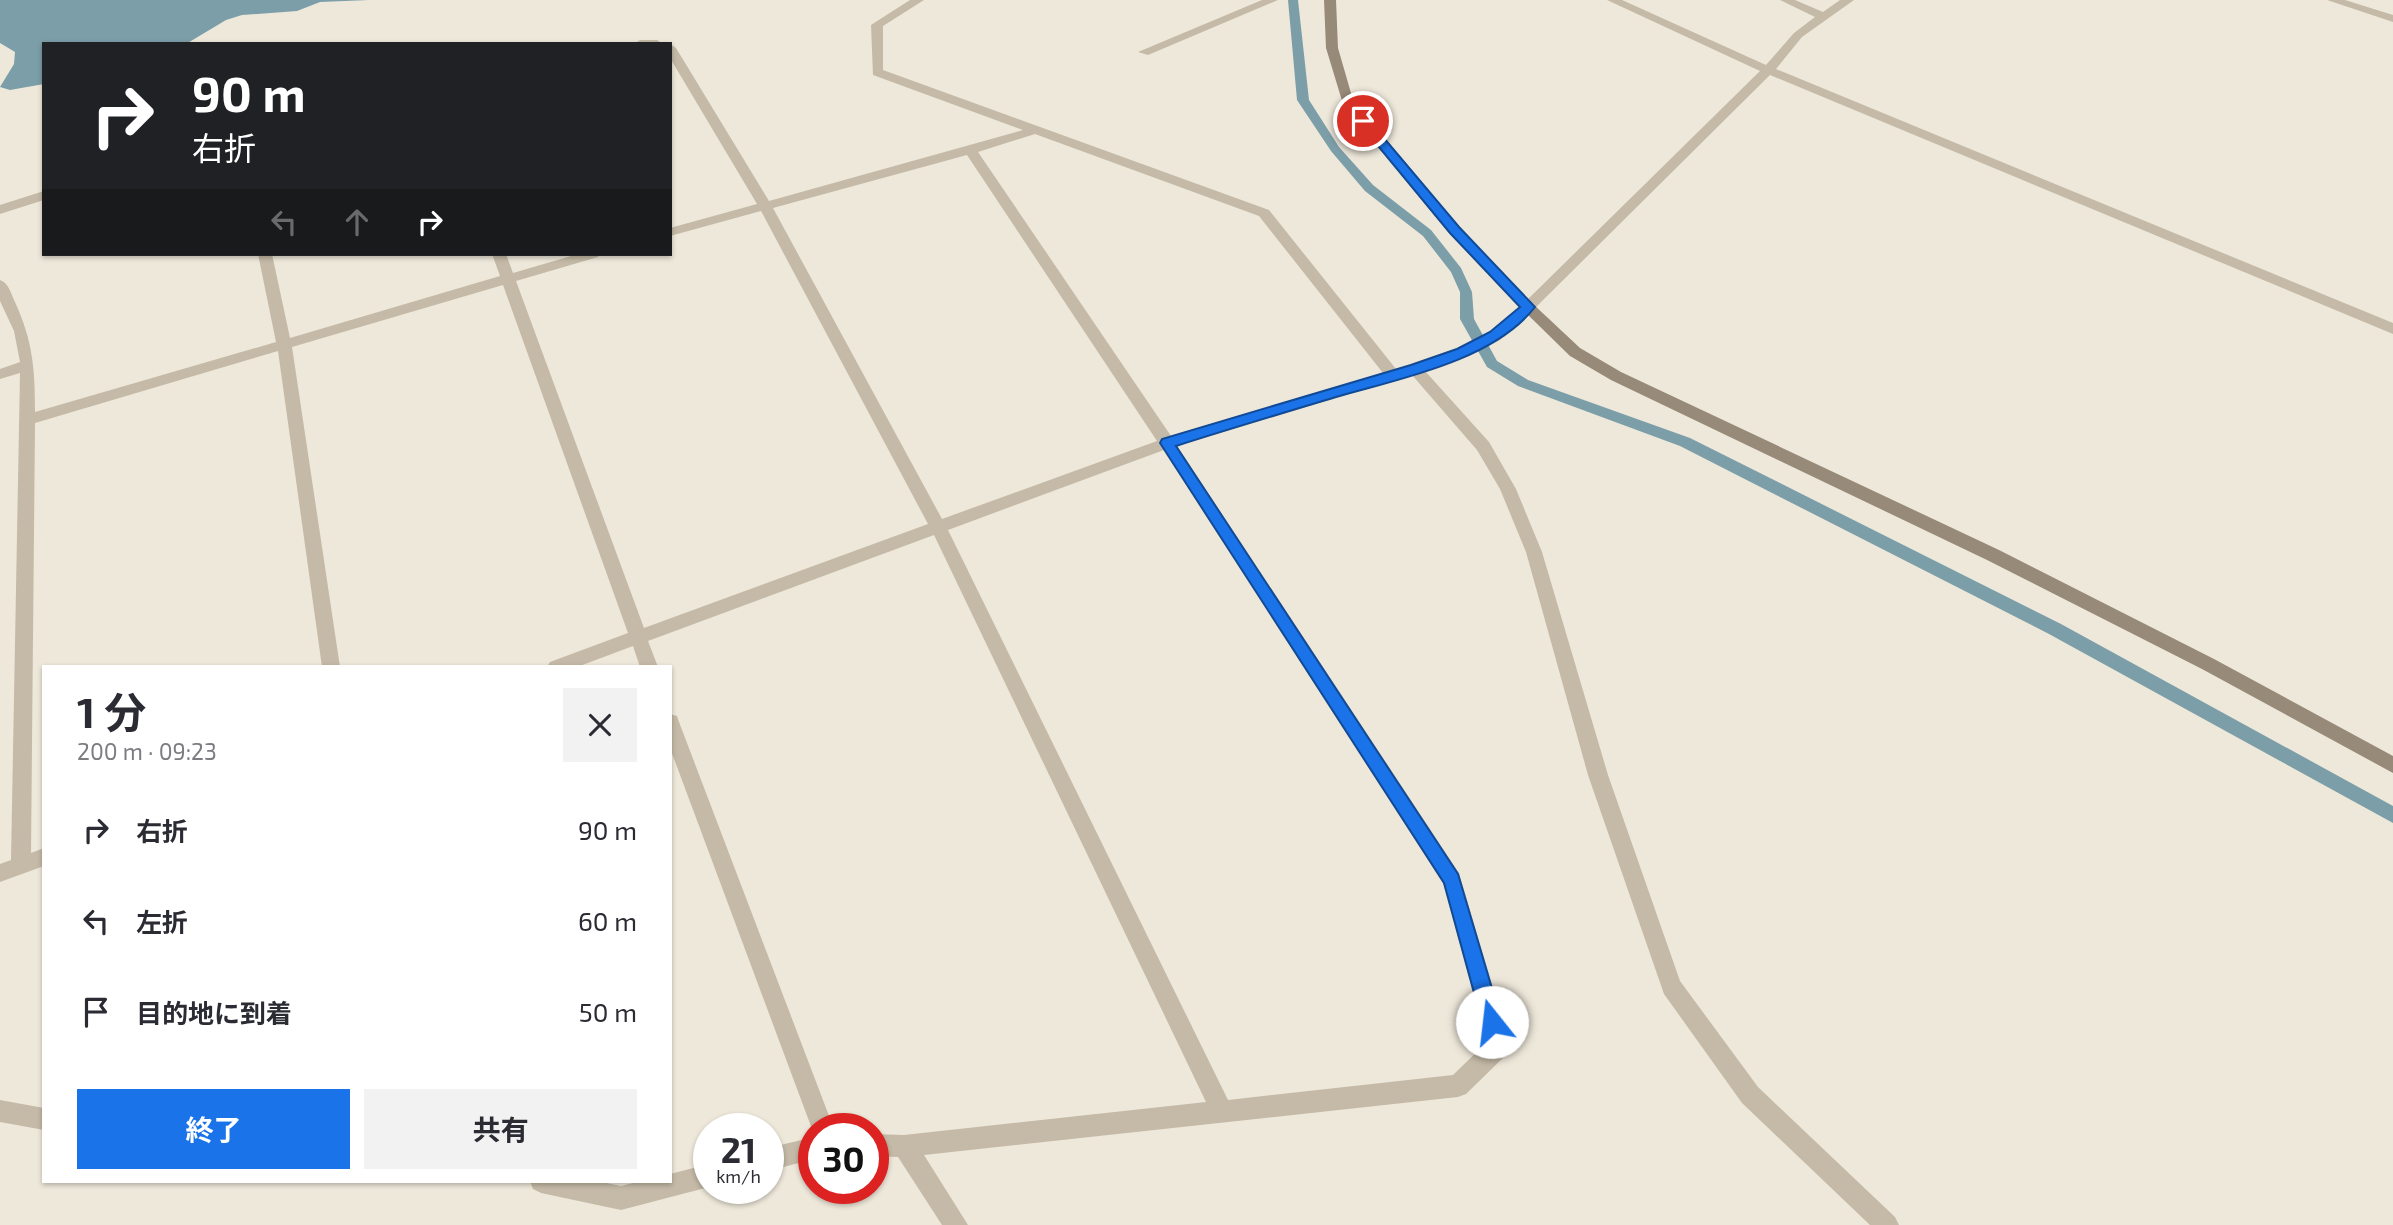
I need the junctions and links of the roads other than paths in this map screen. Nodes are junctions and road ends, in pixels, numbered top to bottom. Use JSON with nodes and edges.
{"nodes":[{"id":1,"x":918,"y":0,"type":"edge"},
{"id":2,"x":1272,"y":0,"type":"edge"},
{"id":3,"x":1330,"y":0,"type":"edge"},
{"id":4,"x":1613,"y":0,"type":"edge"},
{"id":5,"x":1786,"y":0,"type":"edge"},
{"id":6,"x":1848,"y":0,"type":"edge"},
{"id":7,"x":2333,"y":0,"type":"edge"},
{"id":8,"x":1824,"y":17,"type":"junction"},
{"id":9,"x":2393,"y":19,"type":"edge"},
{"id":10,"x":672,"y":51,"type":"edge"},
{"id":11,"x":1144,"y":52,"type":"dead end"},
{"id":12,"x":1768,"y":69,"type":"junction"},
{"id":13,"x":1035,"y":130,"type":"junction"},
{"id":14,"x":970,"y":150,"type":"junction"},
{"id":15,"x":42,"y":196,"type":"edge"},
{"id":16,"x":765,"y":206,"type":"junction"},
{"id":17,"x":0,"y":210,"type":"edge"},
{"id":18,"x":672,"y":231,"type":"edge"},
{"id":19,"x":265,"y":256,"type":"edge"},
{"id":20,"x":500,"y":256,"type":"edge"},
{"id":21,"x":586,"y":256,"type":"edge"},
{"id":22,"x":508,"y":278,"type":"junction"},
{"id":23,"x":0,"y":285,"type":"edge"},
{"id":24,"x":1528,"y":307,"type":"junction"},
{"id":25,"x":2393,"y":329,"type":"edge"},
{"id":26,"x":284,"y":344,"type":"junction"},
{"id":27,"x":28,"y":365,"type":"junction"},
{"id":28,"x":1415,"y":369,"type":"junction"},
{"id":29,"x":0,"y":374,"type":"edge"},
{"id":30,"x":1393,"y":376,"type":"junction"},
{"id":31,"x":29,"y":419,"type":"junction"},
{"id":32,"x":1167,"y":443,"type":"junction"},
{"id":33,"x":937,"y":525,"type":"junction"},
{"id":34,"x":638,"y":636,"type":"junction"},
{"id":35,"x":331,"y":665,"type":"edge"},
{"id":36,"x":561,"y":665,"type":"edge"},
{"id":37,"x":648,"y":665,"type":"edge"},
{"id":38,"x":672,"y":727,"type":"edge"},
{"id":39,"x":2393,"y":765,"type":"edge"},
{"id":40,"x":42,"y":858,"type":"edge"},
{"id":41,"x":21,"y":865,"type":"junction"},
{"id":42,"x":0,"y":873,"type":"edge"},
{"id":43,"x":0,"y":1111,"type":"edge"},
{"id":44,"x":1222,"y":1111,"type":"junction"},
{"id":45,"x":817,"y":1113,"type":"edge"},
{"id":46,"x":42,"y":1119,"type":"edge"},
{"id":47,"x":889,"y":1146,"type":"edge"},
{"id":48,"x":904,"y":1146,"type":"junction"},
{"id":49,"x":693,"y":1179,"type":"edge"},
{"id":50,"x":550,"y":1183,"type":"edge"},
{"id":51,"x":956,"y":1225,"type":"edge"},
{"id":52,"x":1887,"y":1225,"type":"edge"}],
"edges":[{"from":1,"to":13,"type":"street"},
{"from":2,"to":11,"type":"street"},
{"from":3,"to":24,"type":"street"},
{"from":4,"to":12,"type":"street"},
{"from":5,"to":8,"type":"street"},
{"from":6,"to":8,"type":"street"},
{"from":7,"to":9,"type":"street"},
{"from":8,"to":12,"type":"street"},
{"from":10,"to":16,"type":"street"},
{"from":12,"to":24,"type":"street"},
{"from":12,"to":25,"type":"street"},
{"from":13,"to":14,"type":"street"},
{"from":13,"to":30,"type":"street"},
{"from":14,"to":16,"type":"street"},
{"from":14,"to":32,"type":"street"},
{"from":15,"to":17,"type":"street"},
{"from":16,"to":18,"type":"street"},
{"from":16,"to":33,"type":"street"},
{"from":19,"to":26,"type":"street"},
{"from":20,"to":22,"type":"street"},
{"from":21,"to":22,"type":"street"},
{"from":22,"to":26,"type":"street"},
{"from":22,"to":34,"type":"street"},
{"from":23,"to":27,"type":"street"},
{"from":24,"to":28,"type":"street"},
{"from":24,"to":39,"type":"street"},
{"from":26,"to":31,"type":"street"},
{"from":26,"to":35,"type":"street"},
{"from":27,"to":29,"type":"street"},
{"from":27,"to":31,"type":"street"},
{"from":28,"to":30,"type":"street"},
{"from":28,"to":52,"type":"street"},
{"from":30,"to":32,"type":"street"},
{"from":31,"to":41,"type":"street"},
{"from":32,"to":33,"type":"street"},
{"from":32,"to":44,"type":"street"},
{"from":33,"to":34,"type":"street"},
{"from":33,"to":44,"type":"street"},
{"from":34,"to":36,"type":"street"},
{"from":34,"to":37,"type":"street"},
{"from":38,"to":45,"type":"street"},
{"from":40,"to":41,"type":"street"},
{"from":41,"to":42,"type":"street"},
{"from":43,"to":46,"type":"street"},
{"from":44,"to":48,"type":"street"},
{"from":47,"to":48,"type":"street"},
{"from":48,"to":51,"type":"street"},
{"from":49,"to":50,"type":"street"}]}
